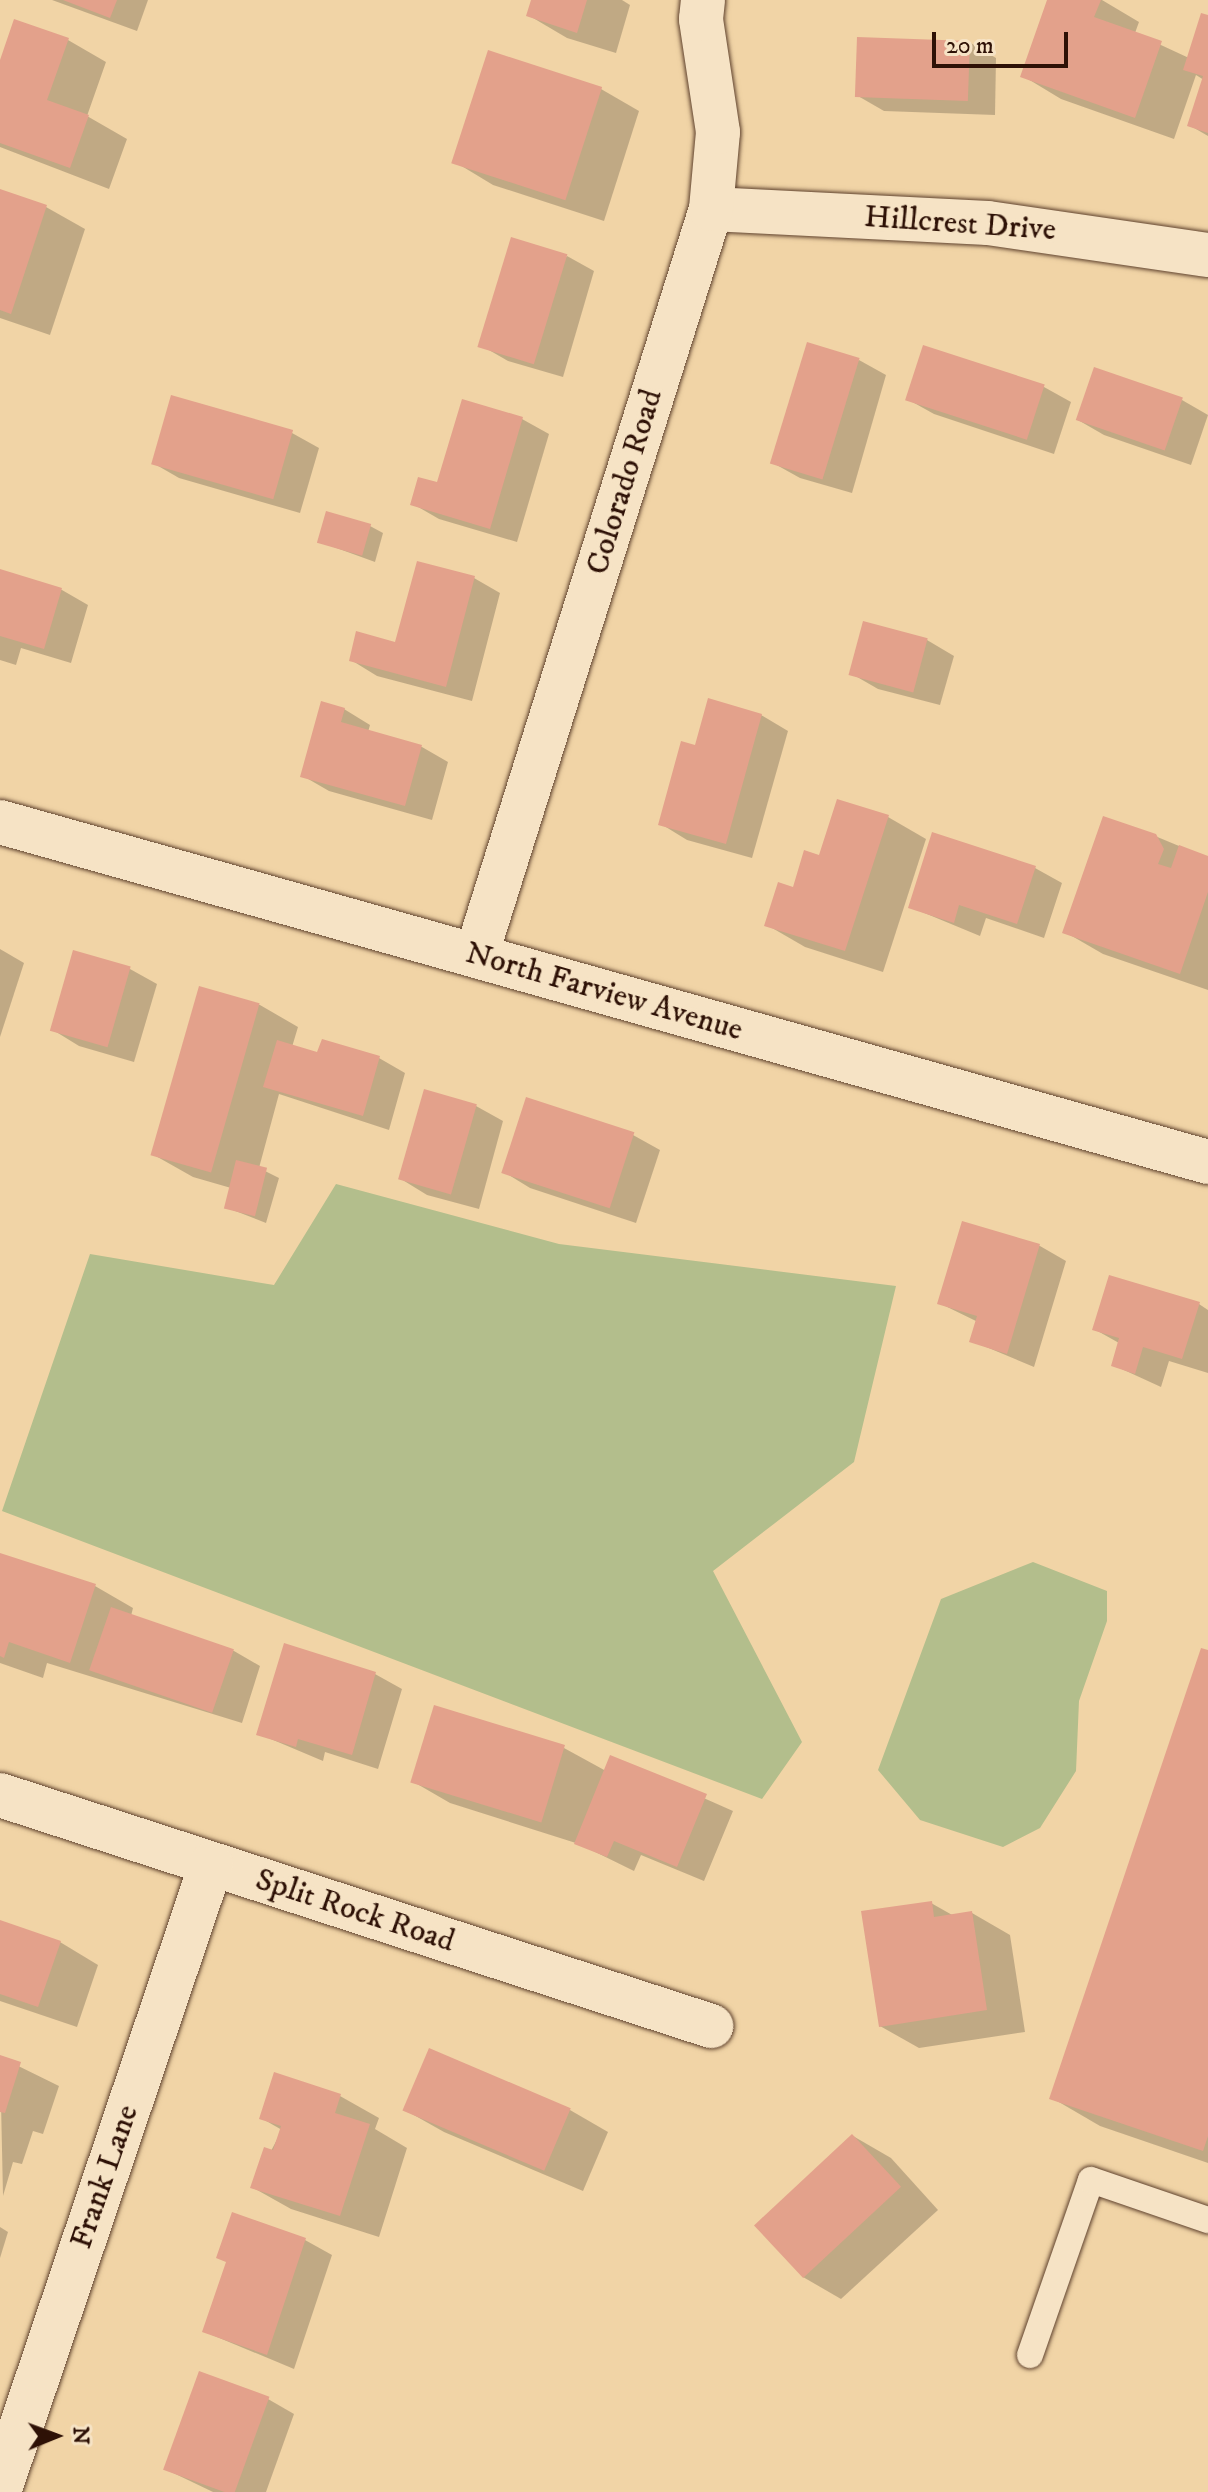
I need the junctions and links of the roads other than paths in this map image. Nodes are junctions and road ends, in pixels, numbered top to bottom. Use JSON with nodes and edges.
{"nodes":[{"id":1,"x":703,"y":0,"type":"edge"},
{"id":2,"x":711,"y":209,"type":"junction"},
{"id":3,"x":1208,"y":255,"type":"edge"},
{"id":4,"x":0,"y":822,"type":"edge"},
{"id":5,"x":476,"y":956,"type":"junction"},
{"id":6,"x":1208,"y":1162,"type":"edge"},
{"id":7,"x":0,"y":1795,"type":"edge"},
{"id":8,"x":211,"y":1865,"type":"junction"},
{"id":9,"x":711,"y":2026,"type":"dead end"},
{"id":10,"x":1208,"y":2220,"type":"edge"},
{"id":11,"x":1030,"y":2355,"type":"dead end"},
{"id":12,"x":0,"y":2489,"type":"edge"}],
"edges":[{"from":1,"to":2,"type":"street","name":"Colorado Road"},
{"from":2,"to":3,"type":"street","name":"Hillcrest Drive"},
{"from":2,"to":5,"type":"street","name":"Colorado Road"},
{"from":4,"to":5,"type":"street","name":"North Farview Avenue"},
{"from":5,"to":6,"type":"street","name":"North Farview Avenue"},
{"from":7,"to":8,"type":"street","name":"Split Rock Road"},
{"from":8,"to":9,"type":"street","name":"Split Rock Road"},
{"from":8,"to":12,"type":"street","name":"Frank Lane"},
{"from":10,"to":11,"type":"lane"}]}
